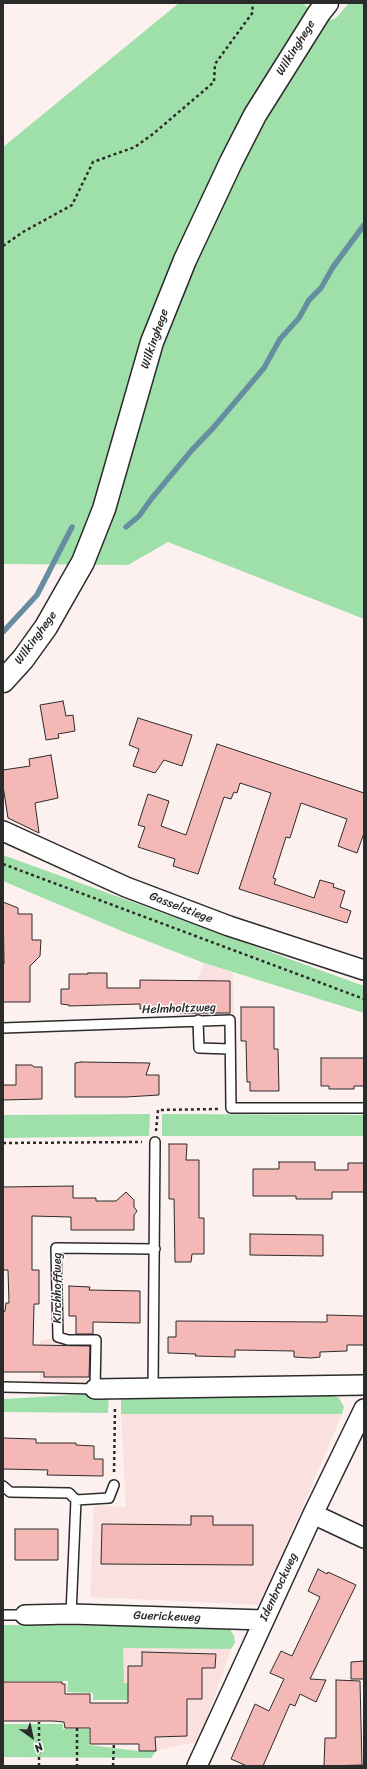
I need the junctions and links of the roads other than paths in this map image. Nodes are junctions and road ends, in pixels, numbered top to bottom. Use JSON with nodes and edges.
{"nodes":[{"id":1,"x":320,"y":8,"type":"edge"},
{"id":2,"x":3,"y":681,"type":"edge"},
{"id":3,"x":3,"y":831,"type":"edge"},
{"id":4,"x":364,"y":970,"type":"edge"},
{"id":5,"x":198,"y":1020,"type":"junction"},
{"id":6,"x":3,"y":1028,"type":"edge"},
{"id":7,"x":230,"y":1049,"type":"junction"},
{"id":8,"x":364,"y":1108,"type":"edge"},
{"id":9,"x":156,"y":1142,"type":"road end"},
{"id":10,"x":155,"y":1249,"type":"junction"},
{"id":11,"x":364,"y":1385,"type":"edge"},
{"id":12,"x":3,"y":1387,"type":"edge"},
{"id":13,"x":95,"y":1389,"type":"junction"},
{"id":14,"x":153,"y":1389,"type":"junction"},
{"id":15,"x":364,"y":1409,"type":"edge"},
{"id":16,"x":114,"y":1485,"type":"road end"},
{"id":17,"x":3,"y":1486,"type":"edge"},
{"id":18,"x":76,"y":1500,"type":"junction"},
{"id":19,"x":313,"y":1514,"type":"junction"},
{"id":20,"x":364,"y":1538,"type":"edge"},
{"id":21,"x":71,"y":1614,"type":"junction"},
{"id":22,"x":3,"y":1615,"type":"edge"},
{"id":23,"x":25,"y":1615,"type":"joint"},
{"id":24,"x":264,"y":1620,"type":"junction"},
{"id":25,"x":197,"y":1766,"type":"edge"}],
"edges":[{"from":1,"to":2,"type":"street","name":"Wilkinghege"},
{"from":3,"to":4,"type":"street","name":"Gasselstiege"},
{"from":5,"to":6,"type":"lane","name":"Helmholtzweg"},
{"from":5,"to":7,"type":"lane"},
{"from":5,"to":7,"type":"lane","name":"Helmholtzweg"},
{"from":7,"to":8,"type":"lane","name":"Helmholtzweg"},
{"from":9,"to":10,"type":"lane"},
{"from":10,"to":13,"type":"lane","name":"Kirchhoffweg"},
{"from":10,"to":14,"type":"lane"},
{"from":11,"to":14,"type":"street"},
{"from":12,"to":13,"type":"lane"},
{"from":13,"to":14,"type":"street"},
{"from":15,"to":19,"type":"street","name":"Idenbrockweg"},
{"from":16,"to":18,"type":"lane"},
{"from":17,"to":18,"type":"lane"},
{"from":18,"to":21,"type":"lane"},
{"from":19,"to":20,"type":"street"},
{"from":19,"to":24,"type":"street","name":"Idenbrockweg"},
{"from":21,"to":23,"type":"street","name":"Guerickeweg"},
{"from":21,"to":24,"type":"street","name":"Guerickeweg"},
{"from":22,"to":23,"type":"lane"},
{"from":24,"to":25,"type":"street","name":"Idenbrockweg"}]}
